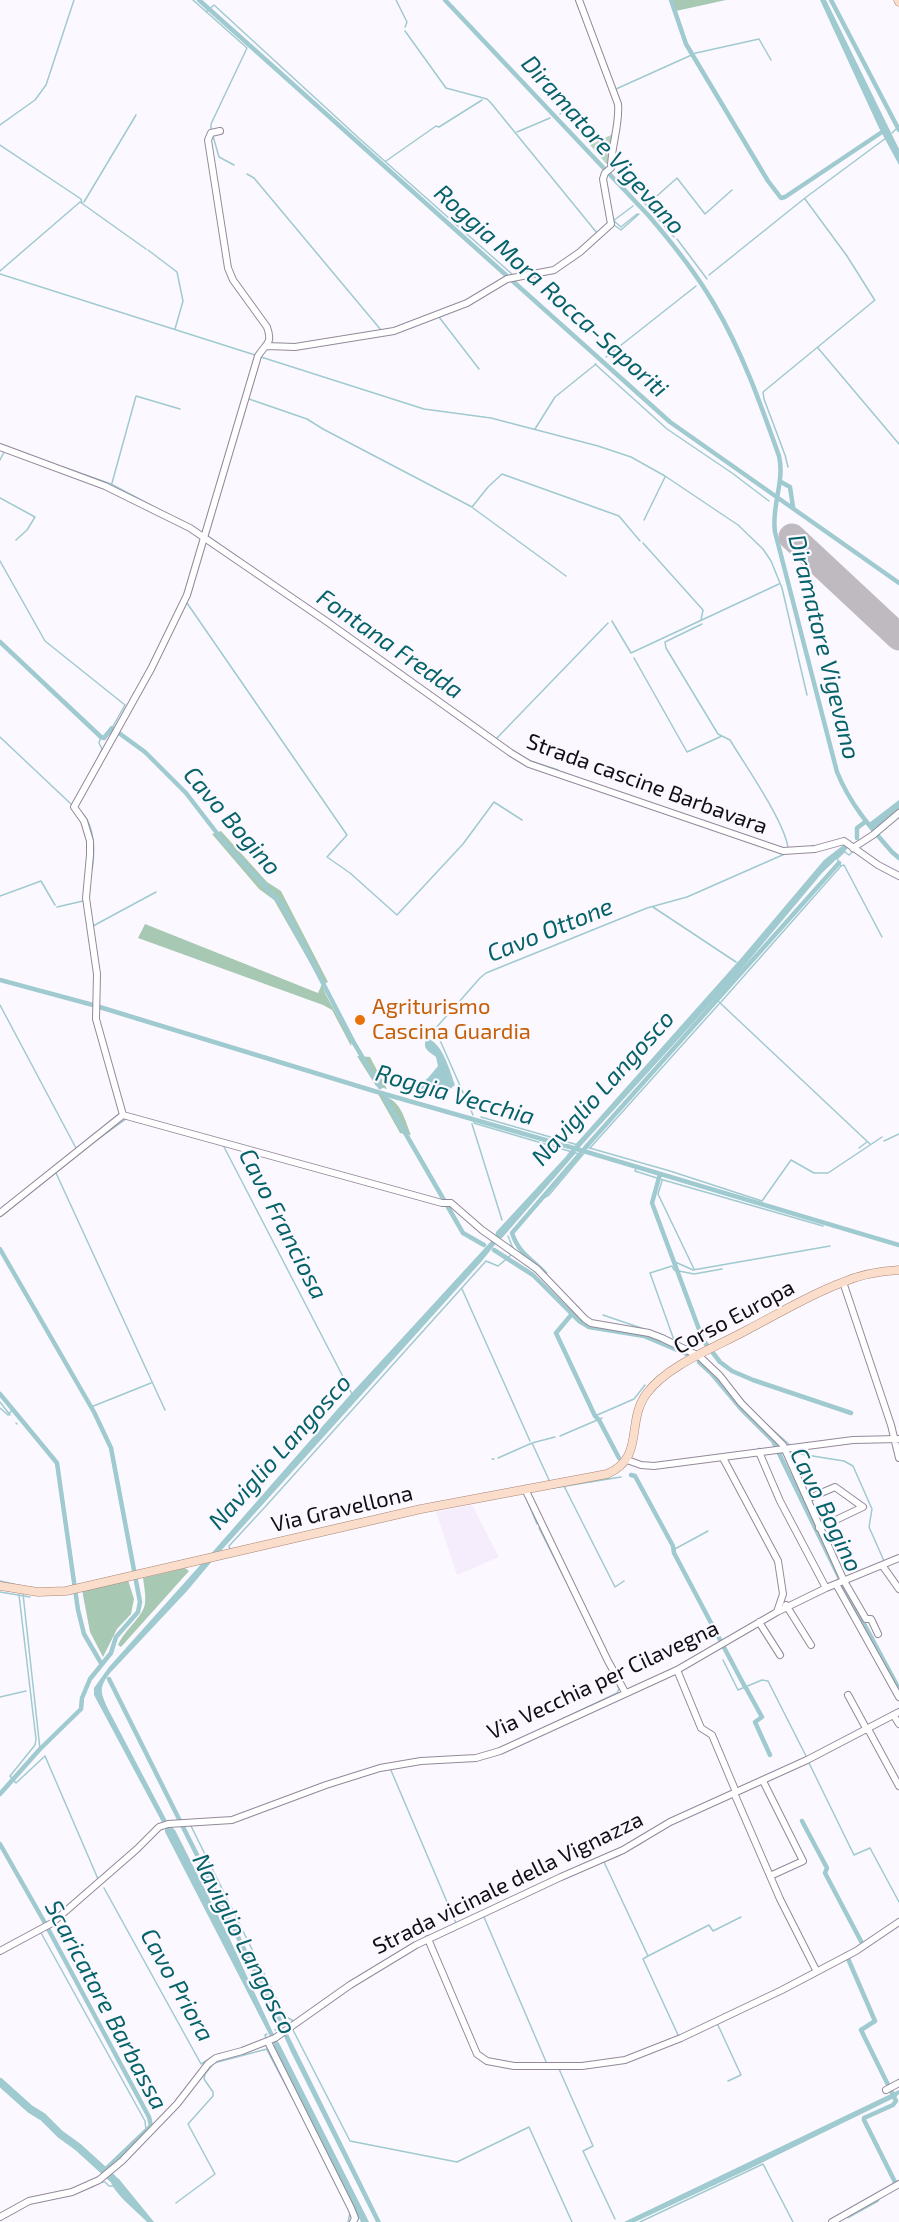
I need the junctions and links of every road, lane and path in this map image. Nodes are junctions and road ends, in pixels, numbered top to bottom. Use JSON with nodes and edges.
{"nodes":[{"id":1,"x":579,"y":0,"type":"edge"},
{"id":2,"x":215,"y":132,"type":"dead end"},
{"id":3,"x":267,"y":346,"type":"junction"},
{"id":4,"x":0,"y":447,"type":"edge"},
{"id":5,"x":205,"y":537,"type":"junction"},
{"id":6,"x":899,"y":813,"type":"edge"},
{"id":7,"x":853,"y":847,"type":"junction"},
{"id":8,"x":899,"y":876,"type":"edge"},
{"id":9,"x":123,"y":1115,"type":"junction"},
{"id":10,"x":0,"y":1213,"type":"edge"},
{"id":11,"x":899,"y":1270,"type":"edge"},
{"id":12,"x":843,"y":1282,"type":"junction"},
{"id":13,"x":699,"y":1356,"type":"junction"},
{"id":14,"x":896,"y":1438,"type":"edge"},
{"id":15,"x":785,"y":1449,"type":"junction"},
{"id":16,"x":759,"y":1452,"type":"junction"},
{"id":17,"x":627,"y":1456,"type":"junction"},
{"id":18,"x":723,"y":1458,"type":"junction"},
{"id":19,"x":899,"y":1458,"type":"edge"},
{"id":20,"x":644,"y":1465,"type":"junction"},
{"id":21,"x":525,"y":1489,"type":"junction"},
{"id":22,"x":807,"y":1499,"type":"junction"},
{"id":23,"x":819,"y":1528,"type":"junction"},
{"id":24,"x":899,"y":1558,"type":"edge"},
{"id":25,"x":882,"y":1565,"type":"junction"},
{"id":26,"x":844,"y":1581,"type":"junction"},
{"id":27,"x":836,"y":1584,"type":"junction"},
{"id":28,"x":0,"y":1586,"type":"edge"},
{"id":29,"x":825,"y":1588,"type":"junction"},
{"id":30,"x":899,"y":1589,"type":"edge"},
{"id":31,"x":782,"y":1597,"type":"junction"},
{"id":32,"x":795,"y":1603,"type":"junction"},
{"id":33,"x":788,"y":1607,"type":"junction"},
{"id":34,"x":777,"y":1612,"type":"junction"},
{"id":35,"x":759,"y":1622,"type":"junction"},
{"id":36,"x":878,"y":1634,"type":"dead end"},
{"id":37,"x":811,"y":1645,"type":"dead end"},
{"id":38,"x":780,"y":1655,"type":"dead end"},
{"id":39,"x":677,"y":1670,"type":"junction"},
{"id":40,"x":625,"y":1692,"type":"junction"},
{"id":41,"x":848,"y":1695,"type":"dead end"},
{"id":42,"x":899,"y":1697,"type":"edge"},
{"id":43,"x":897,"y":1714,"type":"edge"},
{"id":44,"x":899,"y":1724,"type":"edge"},
{"id":45,"x":868,"y":1730,"type":"junction"},
{"id":46,"x":763,"y":1781,"type":"junction"},
{"id":47,"x":899,"y":1786,"type":"edge"},
{"id":48,"x":735,"y":1792,"type":"junction"},
{"id":49,"x":770,"y":1876,"type":"junction"},
{"id":50,"x":899,"y":1922,"type":"edge"},
{"id":51,"x":428,"y":1939,"type":"junction"},
{"id":52,"x":0,"y":1951,"type":"edge"},
{"id":53,"x":816,"y":1970,"type":"junction"},
{"id":54,"x":271,"y":2043,"type":"junction"},
{"id":55,"x":899,"y":2083,"type":"edge"},
{"id":56,"x":889,"y":2089,"type":"dead end"},
{"id":57,"x":897,"y":2185,"type":"edge"},
{"id":58,"x":0,"y":2217,"type":"edge"},
{"id":59,"x":353,"y":2222,"type":"edge"},
{"id":60,"x":832,"y":2222,"type":"edge"}],
"edges":[{"from":1,"to":3,"type":"street"},
{"from":2,"to":3,"type":"street"},
{"from":3,"to":5,"type":"street"},
{"from":4,"to":5,"type":"street","name":"Strada cascine Barbavara"},
{"from":5,"to":7,"type":"street","name":"Strada cascine Barbavara"},
{"from":5,"to":9,"type":"street"},
{"from":6,"to":7,"type":"street"},
{"from":7,"to":8,"type":"street"},
{"from":9,"to":10,"type":"street"},
{"from":9,"to":13,"type":"street"},
{"from":11,"to":12,"type":"main road","name":"Corso Europa"},
{"from":12,"to":13,"type":"main road","name":"Corso Europa"},
{"from":12,"to":14,"type":"street"},
{"from":13,"to":15,"type":"street"},
{"from":13,"to":17,"type":"main road","name":"Corso Europa"},
{"from":14,"to":15,"type":"street","name":"Via Gravellona"},
{"from":14,"to":19,"type":"street"},
{"from":15,"to":16,"type":"street","name":"Via Gravellona"},
{"from":15,"to":22,"type":"street"},
{"from":16,"to":18,"type":"street","name":"Via Gravellona"},
{"from":16,"to":29,"type":"street"},
{"from":17,"to":20,"type":"street"},
{"from":17,"to":20,"type":"street","name":"Via Gravellona"},
{"from":17,"to":21,"type":"main road","name":"Via Gravellona"},
{"from":18,"to":20,"type":"street","name":"Via Gravellona"},
{"from":18,"to":31,"type":"street"},
{"from":21,"to":28,"type":"main road","name":"Via Gravellona"},
{"from":21,"to":40,"type":"street"},
{"from":22,"to":23,"type":"street"},
{"from":22,"to":23,"type":"street"},
{"from":23,"to":26,"type":"street"},
{"from":24,"to":25,"type":"street","name":"Via Vecchia per Cilavegna"},
{"from":25,"to":26,"type":"street","name":"Via Vecchia per Cilavegna"},
{"from":25,"to":30,"type":"street"},
{"from":26,"to":27,"type":"street","name":"Via Vecchia per Cilavegna"},
{"from":26,"to":36,"type":"street"},
{"from":27,"to":29,"type":"street","name":"Via Vecchia per Cilavegna"},
{"from":27,"to":42,"type":"street"},
{"from":29,"to":32,"type":"street","name":"Via Vecchia per Cilavegna"},
{"from":31,"to":32,"type":"street"},
{"from":31,"to":33,"type":"street"},
{"from":31,"to":34,"type":"street"},
{"from":32,"to":33,"type":"street","name":"Via Vecchia per Cilavegna"},
{"from":33,"to":34,"type":"street","name":"Via Vecchia per Cilavegna"},
{"from":33,"to":37,"type":"street"},
{"from":34,"to":35,"type":"street","name":"Via Vecchia per Cilavegna"},
{"from":35,"to":38,"type":"street"},
{"from":35,"to":39,"type":"street","name":"Via Vecchia per Cilavegna"},
{"from":39,"to":40,"type":"street","name":"Via Vecchia per Cilavegna"},
{"from":39,"to":48,"type":"street"},
{"from":40,"to":52,"type":"street","name":"Via Vecchia per Cilavegna"},
{"from":41,"to":45,"type":"street"},
{"from":43,"to":44,"type":"street"},
{"from":43,"to":45,"type":"street","name":"Strada vicinale della Vignazza"},
{"from":45,"to":46,"type":"street","name":"Strada vicinale della Vignazza"},
{"from":45,"to":47,"type":"street"},
{"from":46,"to":48,"type":"street","name":"Strada vicinale della Vignazza"},
{"from":46,"to":49,"type":"street"},
{"from":48,"to":49,"type":"street"},
{"from":48,"to":51,"type":"street","name":"Strada vicinale della Vignazza"},
{"from":49,"to":53,"type":"street"},
{"from":50,"to":53,"type":"street"},
{"from":51,"to":53,"type":"street"},
{"from":51,"to":54,"type":"street","name":"Strada vicinale della Vignazza"},
{"from":54,"to":58,"type":"street","name":"Strada vicinale della Vignazza"},
{"from":54,"to":59,"type":"street"},
{"from":55,"to":56,"type":"street"},
{"from":57,"to":60,"type":"street"}]}
